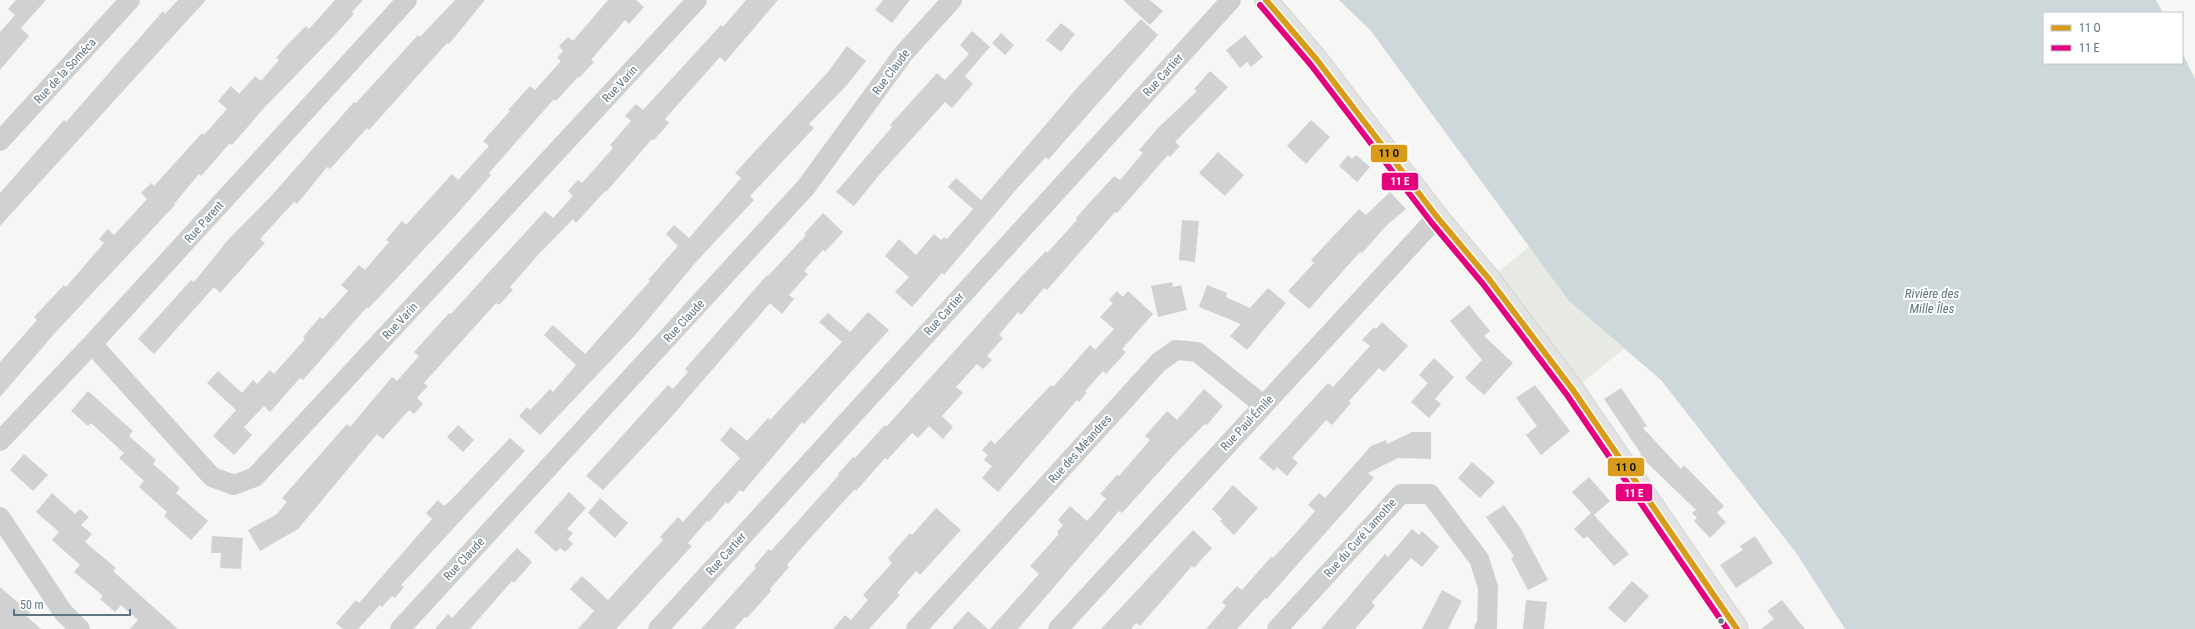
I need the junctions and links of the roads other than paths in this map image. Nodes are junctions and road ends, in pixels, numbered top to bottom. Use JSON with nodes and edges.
{"nodes":[{"id":1,"x":130,"y":0,"type":"edge"},
{"id":2,"x":407,"y":0,"type":"edge"},
{"id":3,"x":697,"y":0,"type":"edge"},
{"id":4,"x":952,"y":0,"type":"edge"},
{"id":5,"x":1231,"y":0,"type":"edge"},
{"id":6,"x":1266,"y":0,"type":"edge"},
{"id":7,"x":0,"y":141,"type":"edge"},
{"id":8,"x":1437,"y":217,"type":"junction"},
{"id":9,"x":92,"y":344,"type":"junction"},
{"id":10,"x":1263,"y":405,"type":"junction"},
{"id":11,"x":0,"y":441,"type":"edge"},
{"id":12,"x":0,"y":517,"type":"edge"},
{"id":13,"x":80,"y":629,"type":"edge"},
{"id":14,"x":400,"y":629,"type":"edge"},
{"id":15,"x":658,"y":629,"type":"edge"},
{"id":16,"x":916,"y":629,"type":"edge"},
{"id":17,"x":1058,"y":629,"type":"edge"},
{"id":18,"x":1277,"y":629,"type":"edge"},
{"id":19,"x":1484,"y":629,"type":"edge"},
{"id":20,"x":1737,"y":629,"type":"edge"}],
"edges":[{"from":1,"to":7,"type":"street","name":"Rue de la Soméca"},
{"from":2,"to":9,"type":"street","name":"Rue Parent"},
{"from":3,"to":9,"type":"street","name":"Rue Varin"},
{"from":4,"to":14,"type":"street","name":"Rue Claude"},
{"from":5,"to":15,"type":"street","name":"Rue Cartier"},
{"from":6,"to":8,"type":"main road"},
{"from":8,"to":10,"type":"street","name":"Rue Paul-Émile"},
{"from":8,"to":20,"type":"main road"},
{"from":9,"to":11,"type":"street","name":"Rue Parent"},
{"from":10,"to":16,"type":"street","name":"Rue des Méandres"},
{"from":10,"to":17,"type":"street","name":"Rue Paul-Émile"},
{"from":12,"to":13,"type":"street"},
{"from":18,"to":19,"type":"street","name":"Rue du Curé Lamothe"}]}
